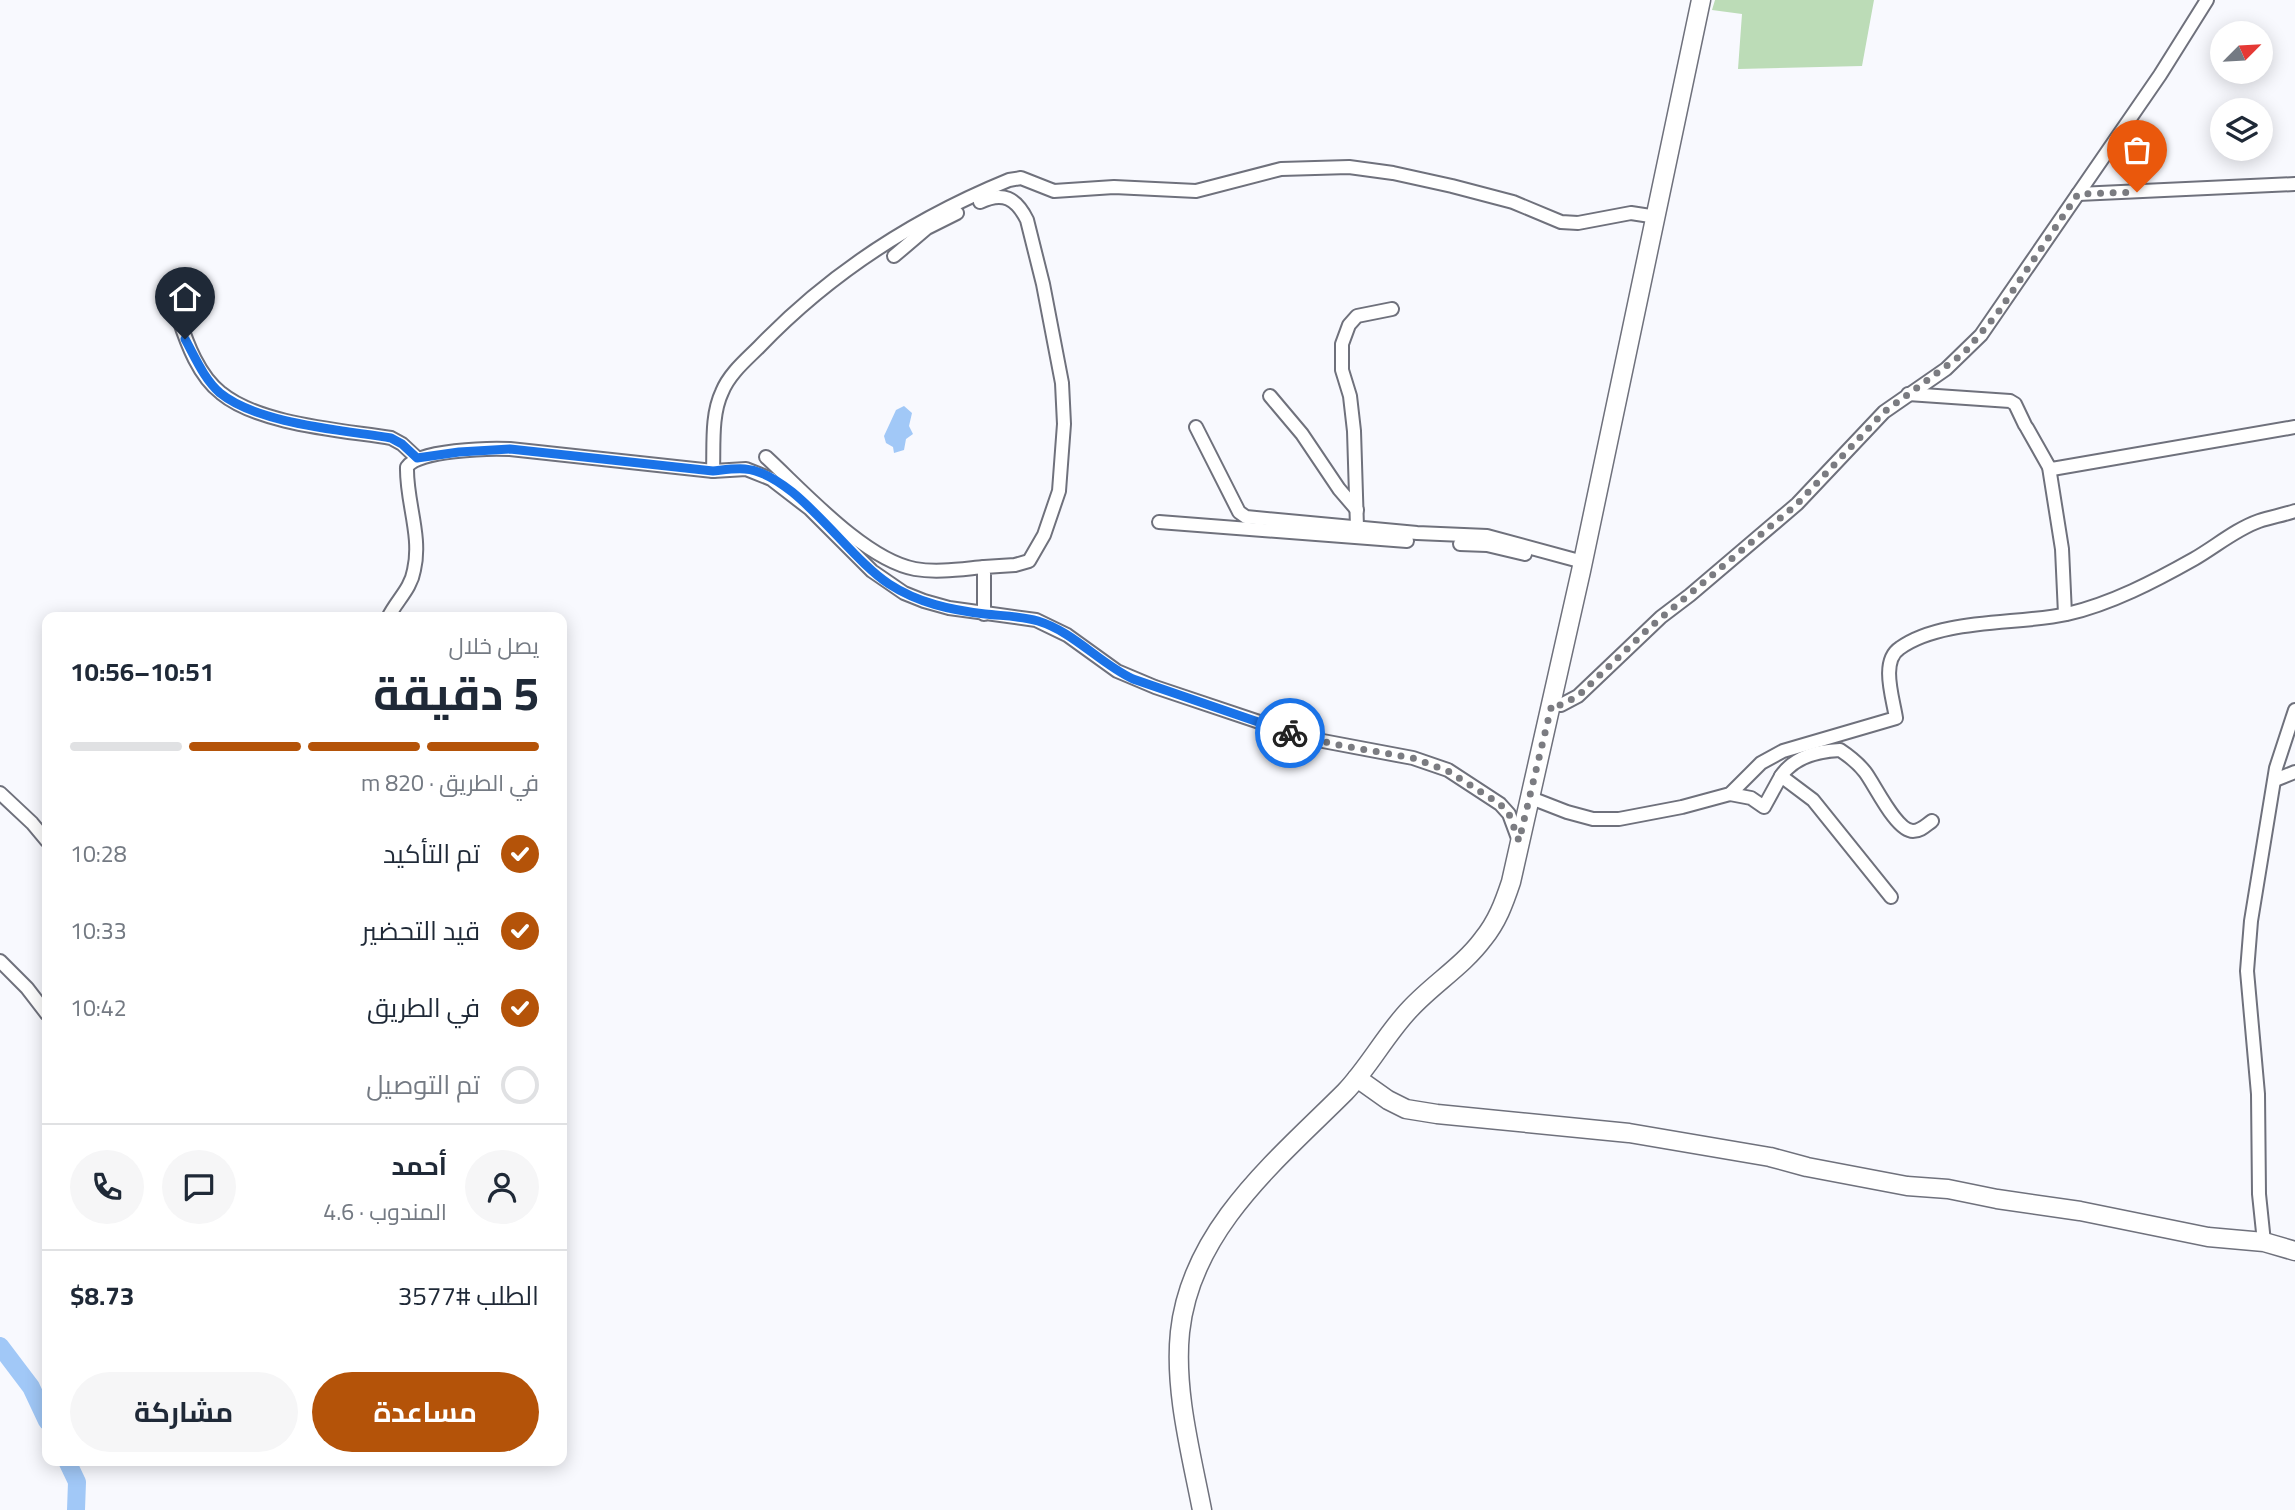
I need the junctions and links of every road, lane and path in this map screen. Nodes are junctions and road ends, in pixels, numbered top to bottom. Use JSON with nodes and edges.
{"nodes":[{"id":1,"x":1701,"y":0,"type":"edge"},
{"id":2,"x":2207,"y":0,"type":"edge"},
{"id":3,"x":2295,"y":184,"type":"edge"},
{"id":4,"x":2078,"y":194,"type":"junction"},
{"id":5,"x":1657,"y":217,"type":"junction"},
{"id":6,"x":894,"y":256,"type":"dead end"},
{"id":7,"x":1392,"y":309,"type":"dead end"},
{"id":8,"x":179,"y":319,"type":"dead end"},
{"id":9,"x":1908,"y":394,"type":"junction"},
{"id":10,"x":1270,"y":396,"type":"dead end"},
{"id":11,"x":1196,"y":427,"type":"dead end"},
{"id":12,"x":2295,"y":427,"type":"edge"},
{"id":13,"x":766,"y":457,"type":"dead end"},
{"id":14,"x":417,"y":458,"type":"junction"},
{"id":15,"x":2049,"y":467,"type":"junction"},
{"id":16,"x":713,"y":471,"type":"junction"},
{"id":17,"x":1357,"y":510,"type":"junction"},
{"id":18,"x":2295,"y":511,"type":"edge"},
{"id":19,"x":1159,"y":522,"type":"dead end"},
{"id":20,"x":1357,"y":527,"type":"junction"},
{"id":21,"x":1582,"y":566,"type":"junction"},
{"id":22,"x":984,"y":567,"type":"junction"},
{"id":23,"x":392,"y":612,"type":"edge"},
{"id":24,"x":984,"y":614,"type":"junction"},
{"id":25,"x":2065,"y":614,"type":"junction"},
{"id":26,"x":1552,"y":704,"type":"junction"},
{"id":27,"x":2295,"y":710,"type":"edge"},
{"id":28,"x":2295,"y":772,"type":"edge"},
{"id":29,"x":1781,"y":776,"type":"junction"},
{"id":30,"x":2275,"y":780,"type":"junction"},
{"id":31,"x":0,"y":793,"type":"edge"},
{"id":32,"x":1730,"y":794,"type":"junction"},
{"id":33,"x":1531,"y":798,"type":"junction"},
{"id":34,"x":1932,"y":821,"type":"dead end"},
{"id":35,"x":42,"y":835,"type":"edge"},
{"id":36,"x":1519,"y":841,"type":"junction"},
{"id":37,"x":1891,"y":897,"type":"dead end"},
{"id":38,"x":0,"y":961,"type":"edge"},
{"id":39,"x":42,"y":1008,"type":"edge"},
{"id":40,"x":1357,"y":1078,"type":"junction"},
{"id":41,"x":2264,"y":1242,"type":"junction"},
{"id":42,"x":2295,"y":1251,"type":"edge"},
{"id":43,"x":1202,"y":1510,"type":"edge"}],
"edges":[{"from":1,"to":5,"type":"street"},
{"from":2,"to":4,"type":"street"},
{"from":3,"to":4,"type":"street"},
{"from":4,"to":9,"type":"street"},
{"from":5,"to":16,"type":"street"},
{"from":5,"to":21,"type":"street"},
{"from":6,"to":22,"type":"street"},
{"from":7,"to":17,"type":"street"},
{"from":8,"to":14,"type":"street"},
{"from":9,"to":15,"type":"street"},
{"from":9,"to":26,"type":"street"},
{"from":10,"to":17,"type":"street"},
{"from":11,"to":20,"type":"street"},
{"from":12,"to":15,"type":"street"},
{"from":13,"to":22,"type":"street"},
{"from":14,"to":16,"type":"street"},
{"from":14,"to":23,"type":"street"},
{"from":15,"to":25,"type":"street"},
{"from":16,"to":24,"type":"street"},
{"from":17,"to":20,"type":"street"},
{"from":18,"to":25,"type":"street"},
{"from":19,"to":21,"type":"street"},
{"from":20,"to":21,"type":"street"},
{"from":21,"to":26,"type":"street"},
{"from":22,"to":24,"type":"street"},
{"from":24,"to":36,"type":"street"},
{"from":25,"to":32,"type":"street"},
{"from":26,"to":33,"type":"street"},
{"from":27,"to":30,"type":"street"},
{"from":28,"to":30,"type":"street"},
{"from":29,"to":32,"type":"street"},
{"from":29,"to":34,"type":"street"},
{"from":29,"to":37,"type":"street"},
{"from":30,"to":41,"type":"street"},
{"from":31,"to":35,"type":"street"},
{"from":32,"to":33,"type":"street"},
{"from":33,"to":36,"type":"street"},
{"from":36,"to":40,"type":"street"},
{"from":38,"to":39,"type":"street"},
{"from":40,"to":41,"type":"street"},
{"from":40,"to":43,"type":"street"},
{"from":41,"to":42,"type":"street"}]}
